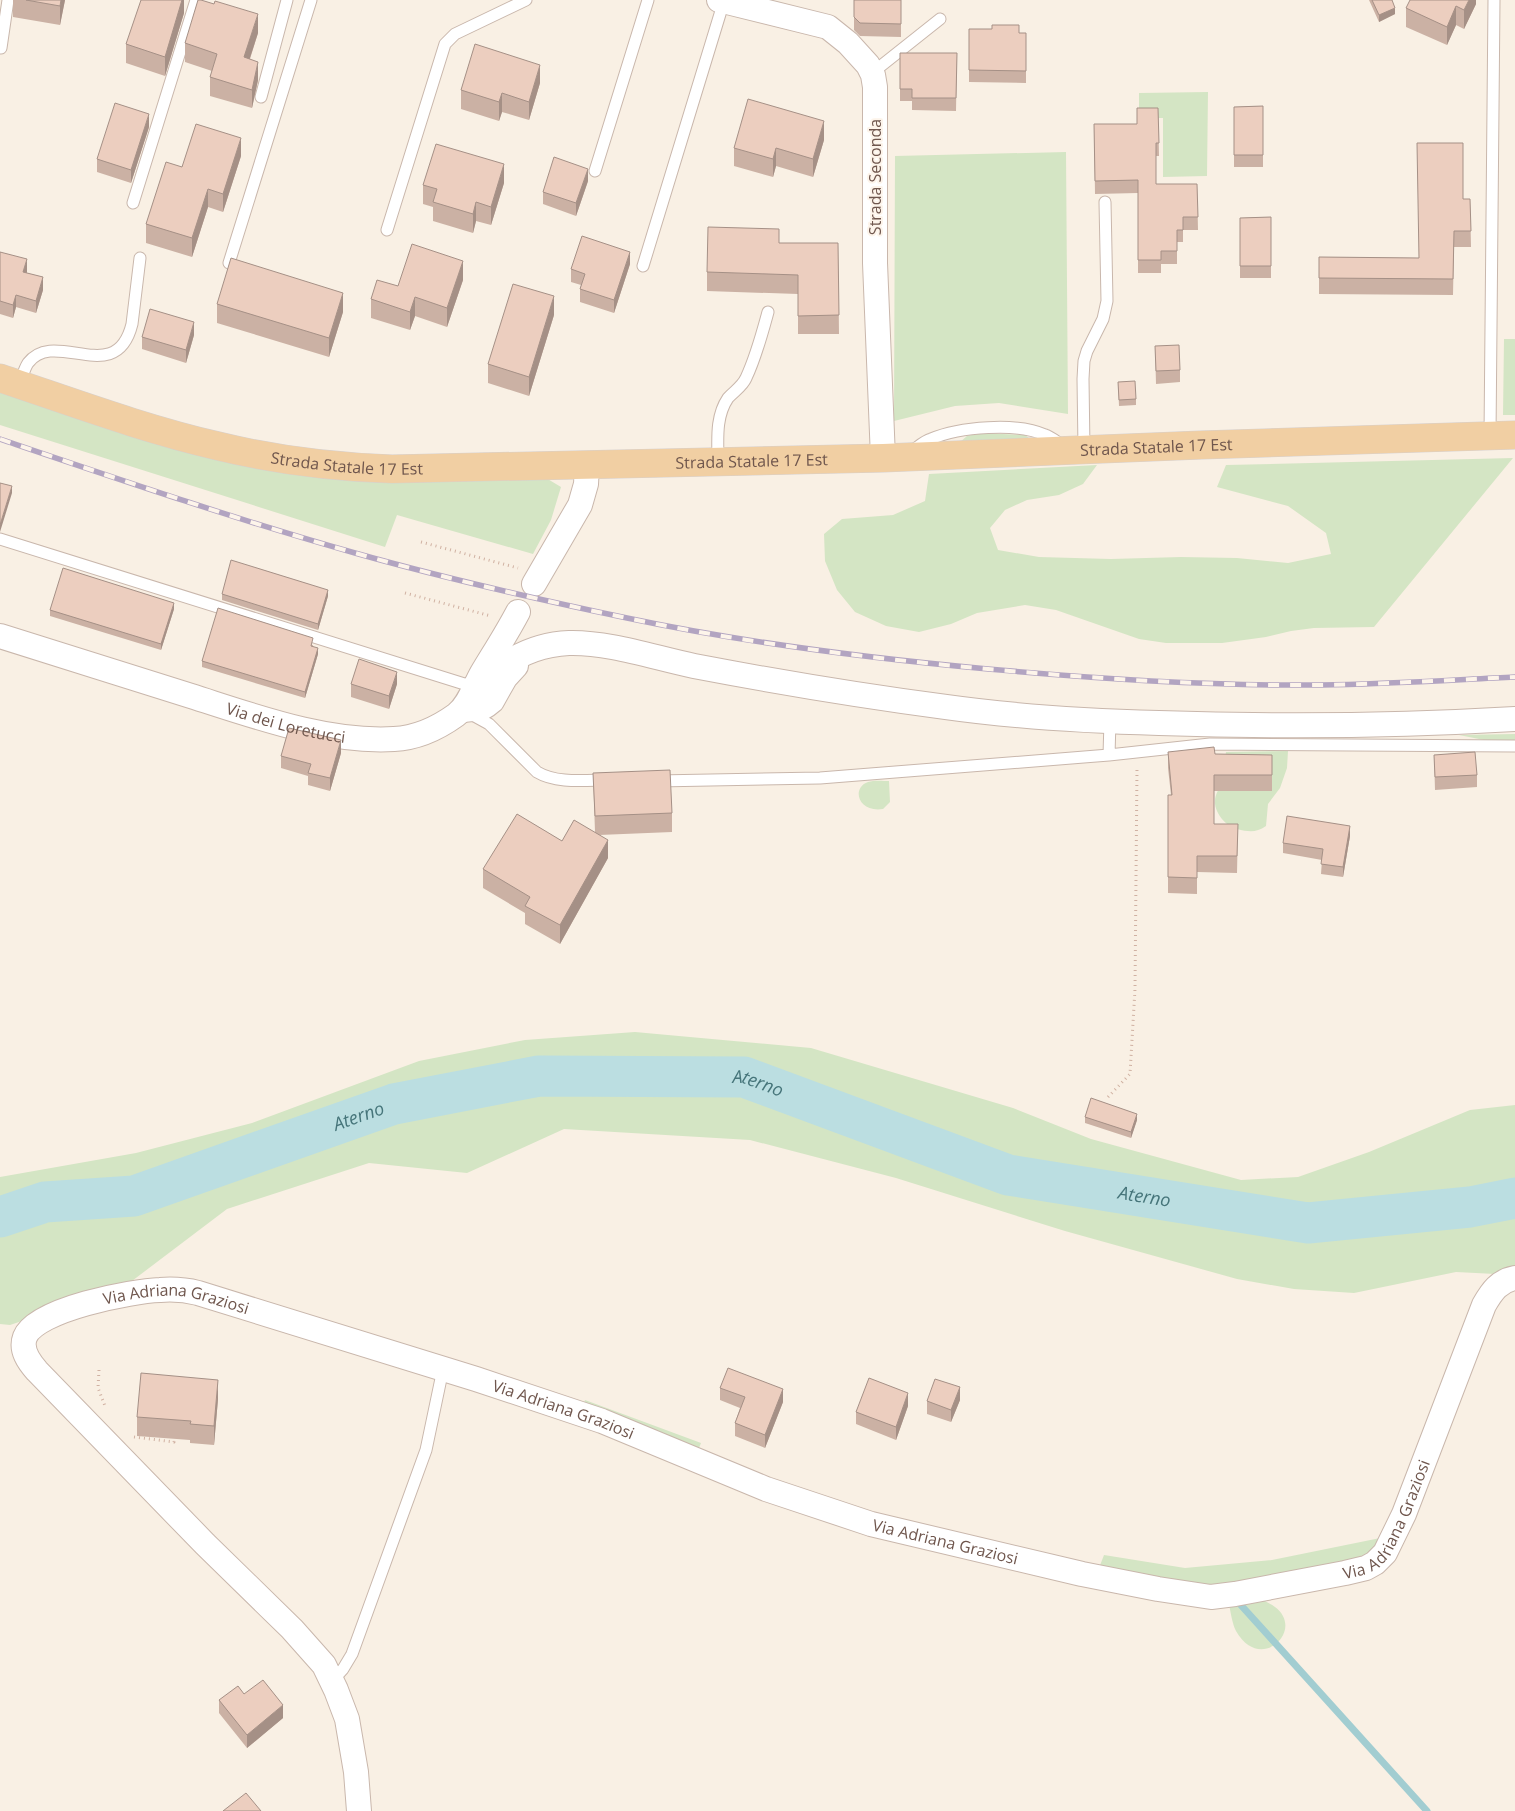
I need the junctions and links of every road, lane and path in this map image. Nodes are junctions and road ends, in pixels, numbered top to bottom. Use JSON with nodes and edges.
{"nodes":[{"id":1,"x":8,"y":0,"type":"edge"},
{"id":2,"x":196,"y":0,"type":"edge"},
{"id":3,"x":287,"y":0,"type":"edge"},
{"id":4,"x":311,"y":0,"type":"edge"},
{"id":5,"x":526,"y":0,"type":"edge"},
{"id":6,"x":648,"y":0,"type":"edge"},
{"id":7,"x":1494,"y":0,"type":"edge"},
{"id":8,"x":722,"y":1,"type":"edge"},
{"id":9,"x":940,"y":19,"type":"dead end"},
{"id":10,"x":1,"y":48,"type":"dead end"},
{"id":11,"x":872,"y":73,"type":"junction"},
{"id":12,"x":260,"y":98,"type":"dead end"},
{"id":13,"x":595,"y":171,"type":"dead end"},
{"id":14,"x":1105,"y":202,"type":"dead end"},
{"id":15,"x":133,"y":203,"type":"dead end"},
{"id":16,"x":387,"y":230,"type":"dead end"},
{"id":17,"x":140,"y":258,"type":"dead end"},
{"id":18,"x":230,"y":263,"type":"edge"},
{"id":19,"x":643,"y":266,"type":"dead end"},
{"id":20,"x":768,"y":312,"type":"dead end"},
{"id":21,"x":10,"y":382,"type":"edge"},
{"id":22,"x":1503,"y":436,"type":"edge"},
{"id":23,"x":1077,"y":450,"type":"junction"},
{"id":24,"x":893,"y":457,"type":"junction"},
{"id":25,"x":718,"y":462,"type":"junction"},
{"id":26,"x":587,"y":466,"type":"junction"},
{"id":27,"x":0,"y":538,"type":"edge"},
{"id":28,"x":421,"y":542,"type":"dead end"},
{"id":29,"x":537,"y":579,"type":"joint"},
{"id":30,"x":405,"y":593,"type":"dead end"},
{"id":31,"x":516,"y":617,"type":"joint"},
{"id":32,"x":0,"y":636,"type":"edge"},
{"id":33,"x":536,"y":649,"type":"junction"},
{"id":34,"x":474,"y":687,"type":"junction"},
{"id":35,"x":463,"y":710,"type":"junction"},
{"id":36,"x":1515,"y":719,"type":"edge"},
{"id":37,"x":1110,"y":721,"type":"junction"},
{"id":38,"x":1515,"y":746,"type":"edge"},
{"id":39,"x":1137,"y":752,"type":"junction"},
{"id":40,"x":1109,"y":755,"type":"junction"},
{"id":41,"x":625,"y":780,"type":"edge"},
{"id":42,"x":645,"y":780,"type":"edge"},
{"id":43,"x":1108,"y":1097,"type":"dead end"},
{"id":44,"x":1515,"y":1278,"type":"edge"},
{"id":45,"x":444,"y":1369,"type":"junction"},
{"id":46,"x":99,"y":1370,"type":"dead end"},
{"id":47,"x":108,"y":1412,"type":"dead end"},
{"id":48,"x":176,"y":1430,"type":"edge"},
{"id":49,"x":126,"y":1436,"type":"dead end"},
{"id":50,"x":332,"y":1681,"type":"junction"},
{"id":51,"x":359,"y":1811,"type":"edge"}],
"edges":[{"from":1,"to":10,"type":"lane"},
{"from":2,"to":15,"type":"lane"},
{"from":3,"to":12,"type":"lane"},
{"from":4,"to":18,"type":"lane"},
{"from":5,"to":16,"type":"lane"},
{"from":6,"to":13,"type":"lane"},
{"from":7,"to":22,"type":"lane"},
{"from":8,"to":11,"type":"street","name":"Strada Seconda"},
{"from":8,"to":19,"type":"lane"},
{"from":9,"to":11,"type":"lane"},
{"from":11,"to":24,"type":"street","name":"Strada Seconda"},
{"from":14,"to":23,"type":"lane"},
{"from":17,"to":21,"type":"lane"},
{"from":20,"to":25,"type":"lane"},
{"from":21,"to":26,"type":"main road","name":"Strada Statale 17 Est"},
{"from":22,"to":23,"type":"main road","name":"Strada Statale 17 Est"},
{"from":23,"to":24,"type":"main road","name":"Strada Statale 17 Est"},
{"from":24,"to":25,"type":"main road","name":"Strada Statale 17 Est"},
{"from":25,"to":26,"type":"main road","name":"Strada Statale 17 Est"},
{"from":26,"to":29,"type":"street"},
{"from":27,"to":34,"type":"lane"},
{"from":28,"to":29,"type":"path"},
{"from":30,"to":31,"type":"path"},
{"from":31,"to":34,"type":"street"},
{"from":32,"to":35,"type":"street","name":"Via dei Loretucci"},
{"from":33,"to":34,"type":"street"},
{"from":33,"to":35,"type":"street"},
{"from":33,"to":37,"type":"street"},
{"from":34,"to":35,"type":"street"},
{"from":35,"to":41,"type":"lane"},
{"from":36,"to":37,"type":"street"},
{"from":37,"to":40,"type":"lane"},
{"from":38,"to":39,"type":"lane"},
{"from":39,"to":40,"type":"lane"},
{"from":39,"to":43,"type":"path"},
{"from":40,"to":42,"type":"lane"},
{"from":44,"to":45,"type":"street","name":"Via Adriana Graziosi"},
{"from":45,"to":50,"type":"lane"},
{"from":45,"to":50,"type":"street","name":"Via Adriana Graziosi"},
{"from":46,"to":47,"type":"path"},
{"from":48,"to":49,"type":"path"},
{"from":50,"to":51,"type":"street","name":"Via Adriana Graziosi"}]}
